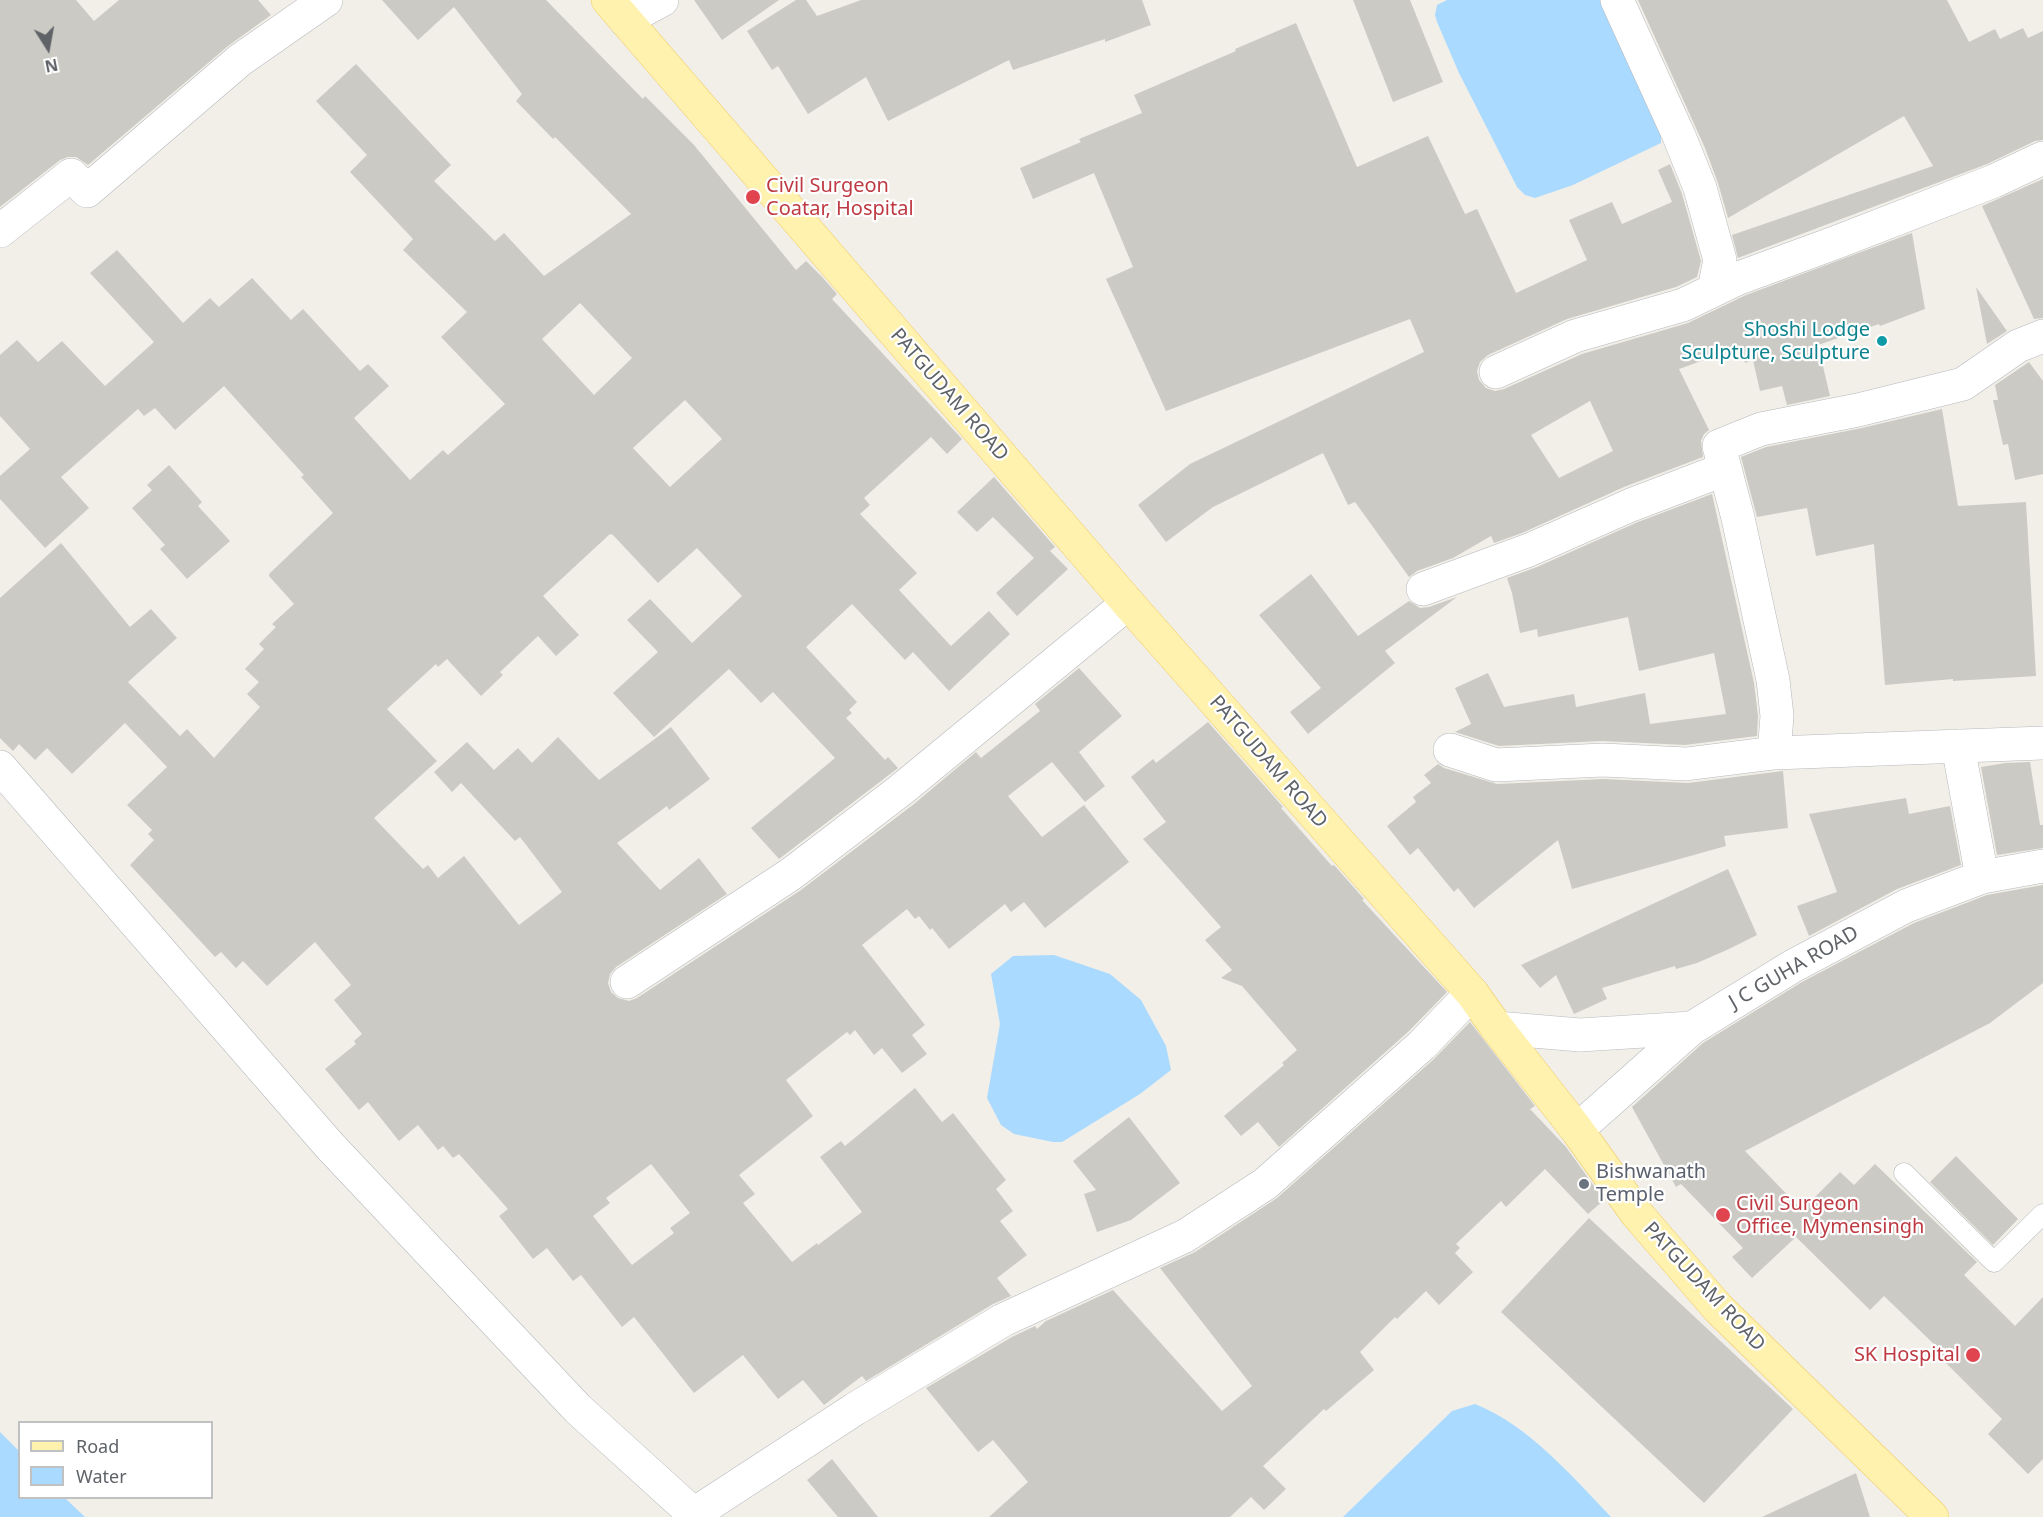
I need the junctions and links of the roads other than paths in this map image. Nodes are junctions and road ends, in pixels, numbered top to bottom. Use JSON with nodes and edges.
{"nodes":[{"id":1,"x":326,"y":0,"type":"edge"},
{"id":2,"x":662,"y":0,"type":"edge"},
{"id":3,"x":1617,"y":0,"type":"edge"},
{"id":4,"x":617,"y":10,"type":"edge"},
{"id":5,"x":2043,"y":158,"type":"edge"},
{"id":6,"x":0,"y":231,"type":"edge"},
{"id":7,"x":1714,"y":290,"type":"junction"},
{"id":8,"x":2043,"y":336,"type":"edge"},
{"id":9,"x":1496,"y":372,"type":"dead end"},
{"id":10,"x":1725,"y":468,"type":"junction"},
{"id":11,"x":1423,"y":589,"type":"dead end"},
{"id":12,"x":1128,"y":603,"type":"junction"},
{"id":13,"x":2043,"y":743,"type":"edge"},
{"id":14,"x":1958,"y":746,"type":"junction"},
{"id":15,"x":1450,"y":750,"type":"dead end"},
{"id":16,"x":1774,"y":753,"type":"junction"},
{"id":17,"x":0,"y":767,"type":"edge"},
{"id":18,"x":2043,"y":866,"type":"edge"},
{"id":19,"x":1982,"y":877,"type":"junction"},
{"id":20,"x":627,"y":982,"type":"dead end"},
{"id":21,"x":1472,"y":993,"type":"junction"},
{"id":22,"x":1497,"y":1028,"type":"junction"},
{"id":23,"x":1692,"y":1028,"type":"junction"},
{"id":24,"x":1577,"y":1130,"type":"junction"},
{"id":25,"x":1904,"y":1173,"type":"dead end"},
{"id":26,"x":2043,"y":1214,"type":"edge"},
{"id":27,"x":695,"y":1516,"type":"edge"},
{"id":28,"x":1932,"y":1517,"type":"edge"}],
"edges":[{"from":1,"to":6,"type":"street"},
{"from":2,"to":4,"type":"street"},
{"from":3,"to":7,"type":"street"},
{"from":4,"to":12,"type":"main road","name":"PATGUDAM ROAD"},
{"from":5,"to":7,"type":"street"},
{"from":7,"to":9,"type":"street"},
{"from":8,"to":10,"type":"street"},
{"from":10,"to":11,"type":"street"},
{"from":10,"to":16,"type":"street"},
{"from":12,"to":20,"type":"street"},
{"from":12,"to":21,"type":"main road","name":"PATGUDAM ROAD"},
{"from":13,"to":14,"type":"street"},
{"from":14,"to":16,"type":"street"},
{"from":14,"to":19,"type":"street"},
{"from":15,"to":16,"type":"street"},
{"from":17,"to":27,"type":"street"},
{"from":18,"to":19,"type":"street","name":"J C GUHA ROAD"},
{"from":19,"to":23,"type":"street","name":"J C GUHA ROAD"},
{"from":21,"to":22,"type":"main road","name":"PATGUDAM ROAD"},
{"from":21,"to":27,"type":"street"},
{"from":22,"to":23,"type":"street"},
{"from":22,"to":24,"type":"main road","name":"PATGUDAM ROAD"},
{"from":23,"to":24,"type":"street","name":"J C GUHA ROAD"},
{"from":24,"to":28,"type":"main road","name":"PATGUDAM ROAD"},
{"from":25,"to":26,"type":"lane"}]}
